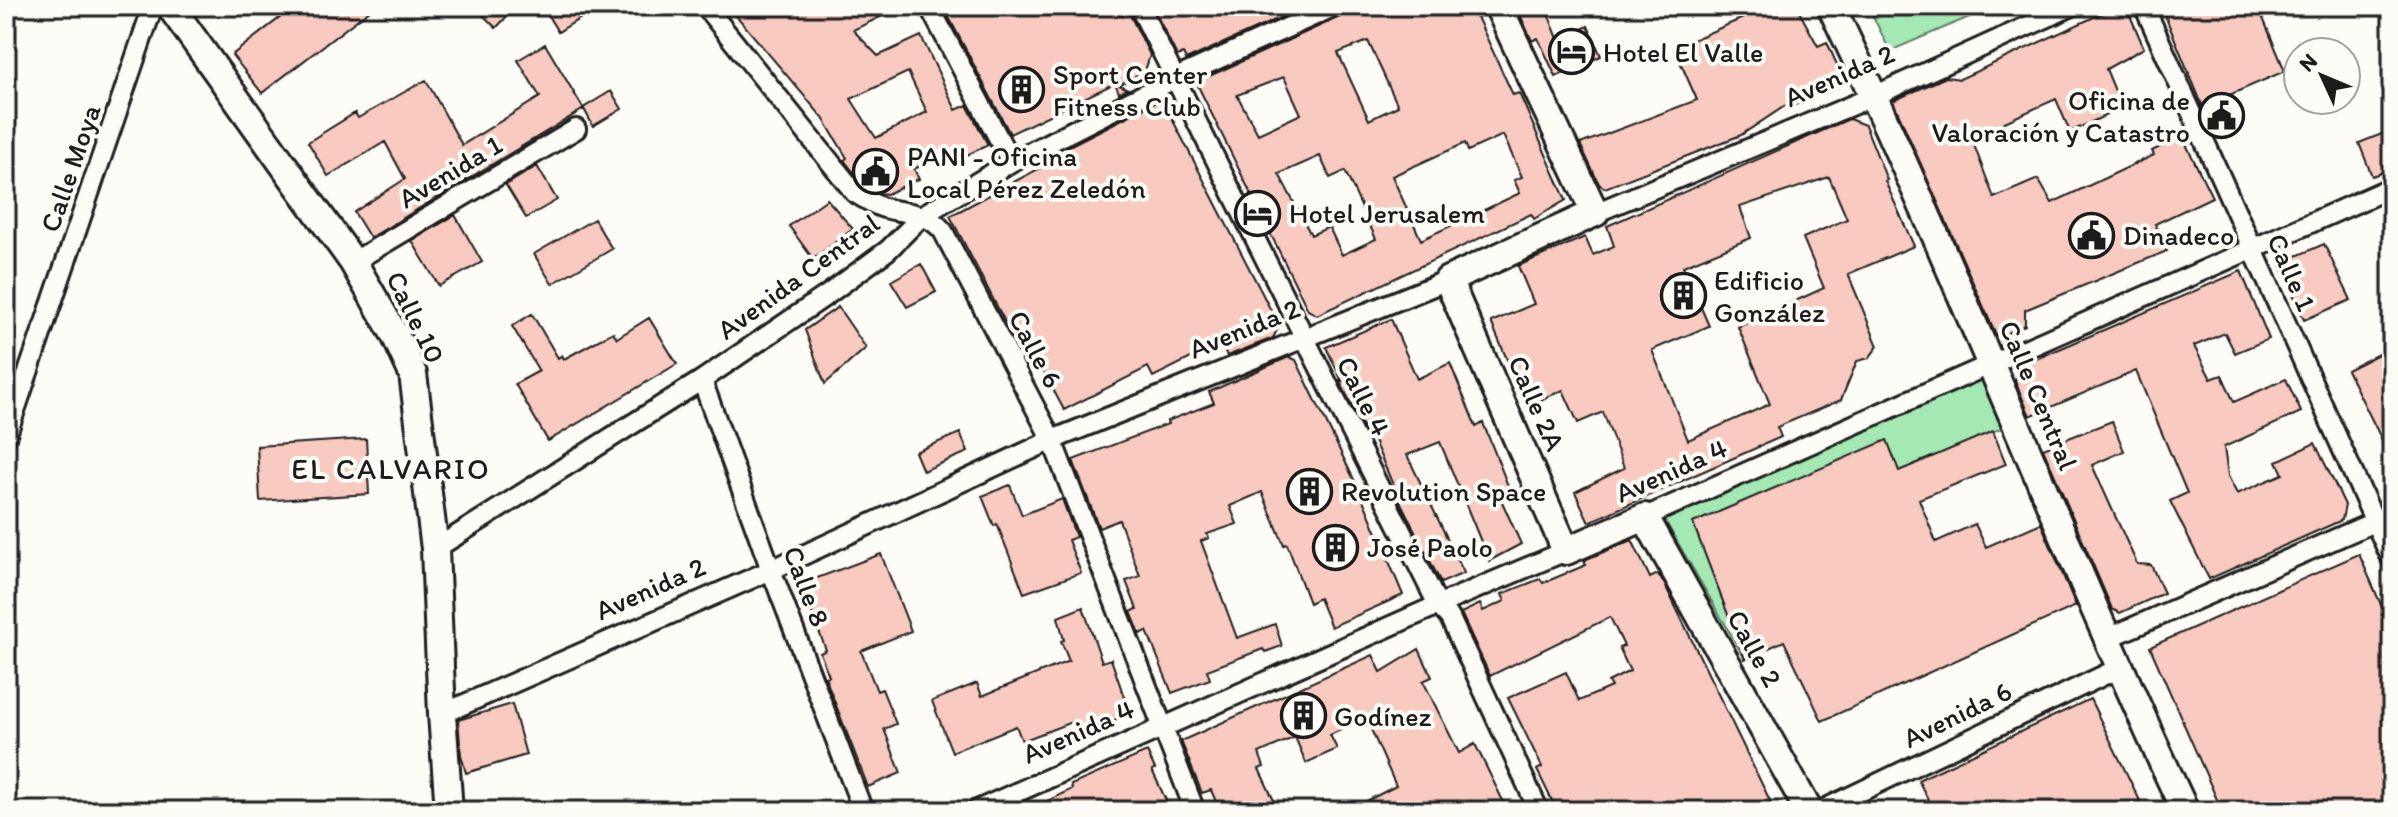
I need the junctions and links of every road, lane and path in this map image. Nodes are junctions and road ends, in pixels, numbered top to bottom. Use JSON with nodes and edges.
{"nodes":[{"id":1,"x":153,"y":6,"type":"edge"},
{"id":2,"x":170,"y":6,"type":"edge"},
{"id":3,"x":705,"y":6,"type":"edge"},
{"id":4,"x":929,"y":6,"type":"edge"},
{"id":5,"x":1139,"y":6,"type":"edge"},
{"id":6,"x":1335,"y":6,"type":"edge"},
{"id":7,"x":1498,"y":6,"type":"edge"},
{"id":8,"x":1831,"y":6,"type":"edge"},
{"id":9,"x":2072,"y":6,"type":"edge"},
{"id":10,"x":2144,"y":6,"type":"edge"},
{"id":11,"x":1176,"y":78,"type":"junction"},
{"id":12,"x":1874,"y":96,"type":"junction"},
{"id":13,"x":576,"y":129,"type":"dead end"},
{"id":14,"x":1011,"y":162,"type":"junction"},
{"id":15,"x":2392,"y":187,"type":"edge"},
{"id":16,"x":1595,"y":213,"type":"junction"},
{"id":17,"x":923,"y":215,"type":"junction"},
{"id":18,"x":2251,"y":248,"type":"junction"},
{"id":19,"x":353,"y":262,"type":"junction"},
{"id":20,"x":1448,"y":280,"type":"junction"},
{"id":21,"x":1304,"y":339,"type":"junction"},
{"id":22,"x":1992,"y":363,"type":"junction"},
{"id":23,"x":702,"y":380,"type":"junction"},
{"id":24,"x":6,"y":437,"type":"edge"},
{"id":25,"x":1052,"y":440,"type":"junction"},
{"id":26,"x":1645,"y":517,"type":"junction"},
{"id":27,"x":2374,"y":522,"type":"junction"},
{"id":28,"x":435,"y":549,"type":"junction"},
{"id":29,"x":1566,"y":551,"type":"junction"},
{"id":30,"x":2392,"y":560,"type":"edge"},
{"id":31,"x":771,"y":570,"type":"junction"},
{"id":32,"x":1438,"y":605,"type":"junction"},
{"id":33,"x":2106,"y":639,"type":"junction"},
{"id":34,"x":2119,"y":668,"type":"junction"},
{"id":35,"x":442,"y":714,"type":"junction"},
{"id":36,"x":1162,"y":729,"type":"junction"},
{"id":37,"x":449,"y":811,"type":"edge"},
{"id":38,"x":863,"y":811,"type":"edge"},
{"id":39,"x":975,"y":811,"type":"edge"},
{"id":40,"x":1195,"y":811,"type":"edge"},
{"id":41,"x":1539,"y":811,"type":"edge"},
{"id":42,"x":1809,"y":811,"type":"edge"},
{"id":43,"x":1820,"y":811,"type":"edge"},
{"id":44,"x":2185,"y":811,"type":"edge"}],
"edges":[{"from":1,"to":24,"type":"street","name":"Calle Moya"},
{"from":2,"to":19,"type":"main road","name":"Calle 10"},
{"from":3,"to":17,"type":"street"},
{"from":4,"to":14,"type":"street"},
{"from":5,"to":11,"type":"street","name":"Calle 4"},
{"from":6,"to":11,"type":"street","name":"Avenida Central"},
{"from":7,"to":16,"type":"main road"},
{"from":8,"to":12,"type":"main road","name":"Calle Central"},
{"from":9,"to":12,"type":"street","name":"Avenida 2"},
{"from":10,"to":18,"type":"street","name":"Calle 1"},
{"from":11,"to":14,"type":"street","name":"Avenida Central"},
{"from":11,"to":21,"type":"street","name":"Calle 4"},
{"from":12,"to":16,"type":"street","name":"Avenida 2"},
{"from":12,"to":22,"type":"main road","name":"Calle Central"},
{"from":13,"to":19,"type":"street","name":"Avenida 1"},
{"from":14,"to":17,"type":"street","name":"Avenida Central"},
{"from":15,"to":18,"type":"street","name":"Avenida 4"},
{"from":16,"to":20,"type":"main road","name":"Avenida 2"},
{"from":17,"to":23,"type":"street","name":"Avenida Central"},
{"from":17,"to":25,"type":"street","name":"Calle 6"},
{"from":18,"to":22,"type":"street","name":"Avenida 4"},
{"from":18,"to":27,"type":"street","name":"Calle 1"},
{"from":19,"to":28,"type":"main road","name":"Calle 10"},
{"from":20,"to":21,"type":"street","name":"Avenida 2"},
{"from":20,"to":29,"type":"main road","name":"Calle 2A"},
{"from":21,"to":25,"type":"street","name":"Avenida 2"},
{"from":21,"to":32,"type":"street","name":"Calle 4"},
{"from":22,"to":26,"type":"street","name":"Avenida 4"},
{"from":22,"to":33,"type":"main road","name":"Calle Central"},
{"from":23,"to":28,"type":"street","name":"Avenida Central"},
{"from":23,"to":31,"type":"street","name":"Calle 8"},
{"from":25,"to":31,"type":"street","name":"Avenida 2"},
{"from":25,"to":36,"type":"street","name":"Calle 6"},
{"from":26,"to":29,"type":"main road","name":"Avenida 4"},
{"from":26,"to":42,"type":"main road","name":"Calle 2"},
{"from":27,"to":30,"type":"street","name":"Calle 1"},
{"from":27,"to":33,"type":"street"},
{"from":28,"to":35,"type":"main road","name":"Calle 10"},
{"from":29,"to":32,"type":"street","name":"Avenida 4"},
{"from":31,"to":35,"type":"street","name":"Avenida 2"},
{"from":31,"to":38,"type":"street","name":"Calle 8"},
{"from":32,"to":36,"type":"street","name":"Avenida 4"},
{"from":32,"to":41,"type":"street","name":"Calle 4"},
{"from":33,"to":34,"type":"main road","name":"Calle Central"},
{"from":34,"to":43,"type":"street","name":"Avenida 6"},
{"from":34,"to":44,"type":"main road","name":"Calle Central"},
{"from":35,"to":37,"type":"main road","name":"Calle 10"},
{"from":36,"to":39,"type":"street","name":"Avenida 4"},
{"from":36,"to":40,"type":"street","name":"Calle 6"}]}
